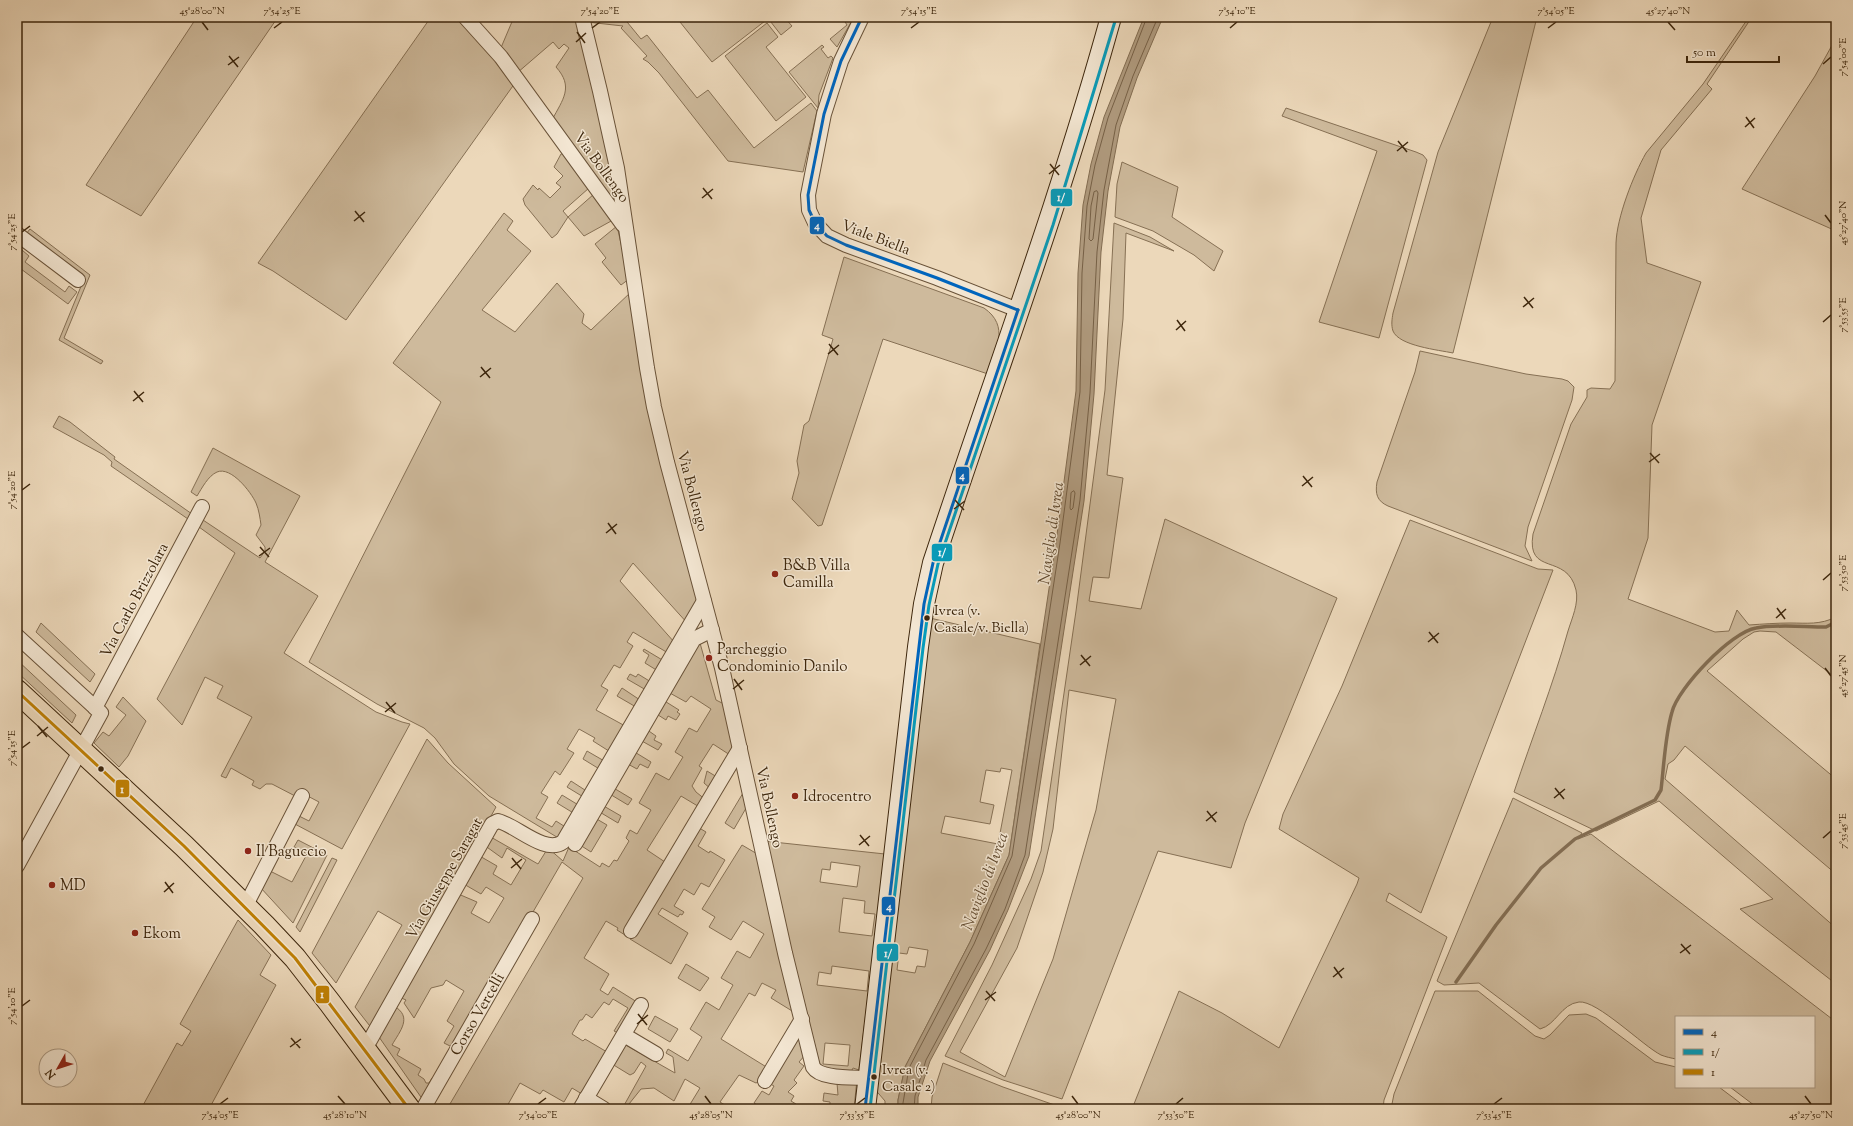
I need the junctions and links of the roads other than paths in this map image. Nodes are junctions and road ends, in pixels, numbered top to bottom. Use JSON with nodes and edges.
{"nodes":[{"id":1,"x":465,"y":17,"type":"edge"},
{"id":2,"x":582,"y":17,"type":"edge"},
{"id":3,"x":862,"y":17,"type":"edge"},
{"id":4,"x":1111,"y":17,"type":"edge"},
{"id":5,"x":625,"y":227,"type":"junction"},
{"id":6,"x":19,"y":239,"type":"edge"},
{"id":7,"x":78,"y":280,"type":"dead end"},
{"id":8,"x":1018,"y":310,"type":"junction"},
{"id":9,"x":202,"y":507,"type":"dead end"},
{"id":10,"x":704,"y":601,"type":"junction"},
{"id":11,"x":712,"y":630,"type":"junction"},
{"id":12,"x":17,"y":636,"type":"edge"},
{"id":13,"x":17,"y":691,"type":"edge"},
{"id":14,"x":95,"y":708,"type":"junction"},
{"id":15,"x":740,"y":748,"type":"junction"},
{"id":16,"x":81,"y":750,"type":"junction"},
{"id":17,"x":302,"y":796,"type":"dead end"},
{"id":18,"x":575,"y":844,"type":"dead end"},
{"id":19,"x":17,"y":866,"type":"edge"},
{"id":20,"x":246,"y":905,"type":"junction"},
{"id":21,"x":532,"y":919,"type":"dead end"},
{"id":22,"x":631,"y":931,"type":"dead end"},
{"id":23,"x":642,"y":1005,"type":"dead end"},
{"id":24,"x":802,"y":1019,"type":"junction"},
{"id":25,"x":632,"y":1035,"type":"junction"},
{"id":26,"x":365,"y":1049,"type":"junction"},
{"id":27,"x":656,"y":1054,"type":"dead end"},
{"id":28,"x":868,"y":1078,"type":"junction"},
{"id":29,"x":765,"y":1081,"type":"dead end"},
{"id":30,"x":583,"y":1104,"type":"edge"},
{"id":31,"x":409,"y":1109,"type":"edge"},
{"id":32,"x":423,"y":1109,"type":"edge"},
{"id":33,"x":604,"y":1109,"type":"edge"},
{"id":34,"x":865,"y":1109,"type":"edge"}],
"edges":[{"from":1,"to":5,"type":"street","name":"Via Bollengo"},
{"from":2,"to":5,"type":"street"},
{"from":3,"to":8,"type":"street","name":"Viale Biella"},
{"from":4,"to":8,"type":"main road"},
{"from":5,"to":10,"type":"street","name":"Via Bollengo"},
{"from":6,"to":7,"type":"street"},
{"from":8,"to":28,"type":"main road"},
{"from":9,"to":14,"type":"street","name":"Via Carlo Brizzolara"},
{"from":10,"to":11,"type":"street","name":"Via Bollengo"},
{"from":10,"to":26,"type":"street","name":"Via Giuseppe Saragat"},
{"from":11,"to":15,"type":"street","name":"Via Bollengo"},
{"from":11,"to":18,"type":"street"},
{"from":12,"to":14,"type":"street"},
{"from":13,"to":16,"type":"main road"},
{"from":14,"to":16,"type":"street"},
{"from":15,"to":22,"type":"street"},
{"from":15,"to":24,"type":"street","name":"Via Bollengo"},
{"from":16,"to":19,"type":"street"},
{"from":16,"to":20,"type":"main road"},
{"from":17,"to":20,"type":"street"},
{"from":20,"to":26,"type":"main road"},
{"from":21,"to":32,"type":"street","name":"Corso Vercelli"},
{"from":23,"to":25,"type":"street"},
{"from":24,"to":28,"type":"street","name":"Via Bollengo"},
{"from":24,"to":29,"type":"street"},
{"from":25,"to":27,"type":"street"},
{"from":25,"to":30,"type":"street"},
{"from":26,"to":31,"type":"main road"},
{"from":28,"to":34,"type":"main road"},
{"from":30,"to":33,"type":"street"}]}
